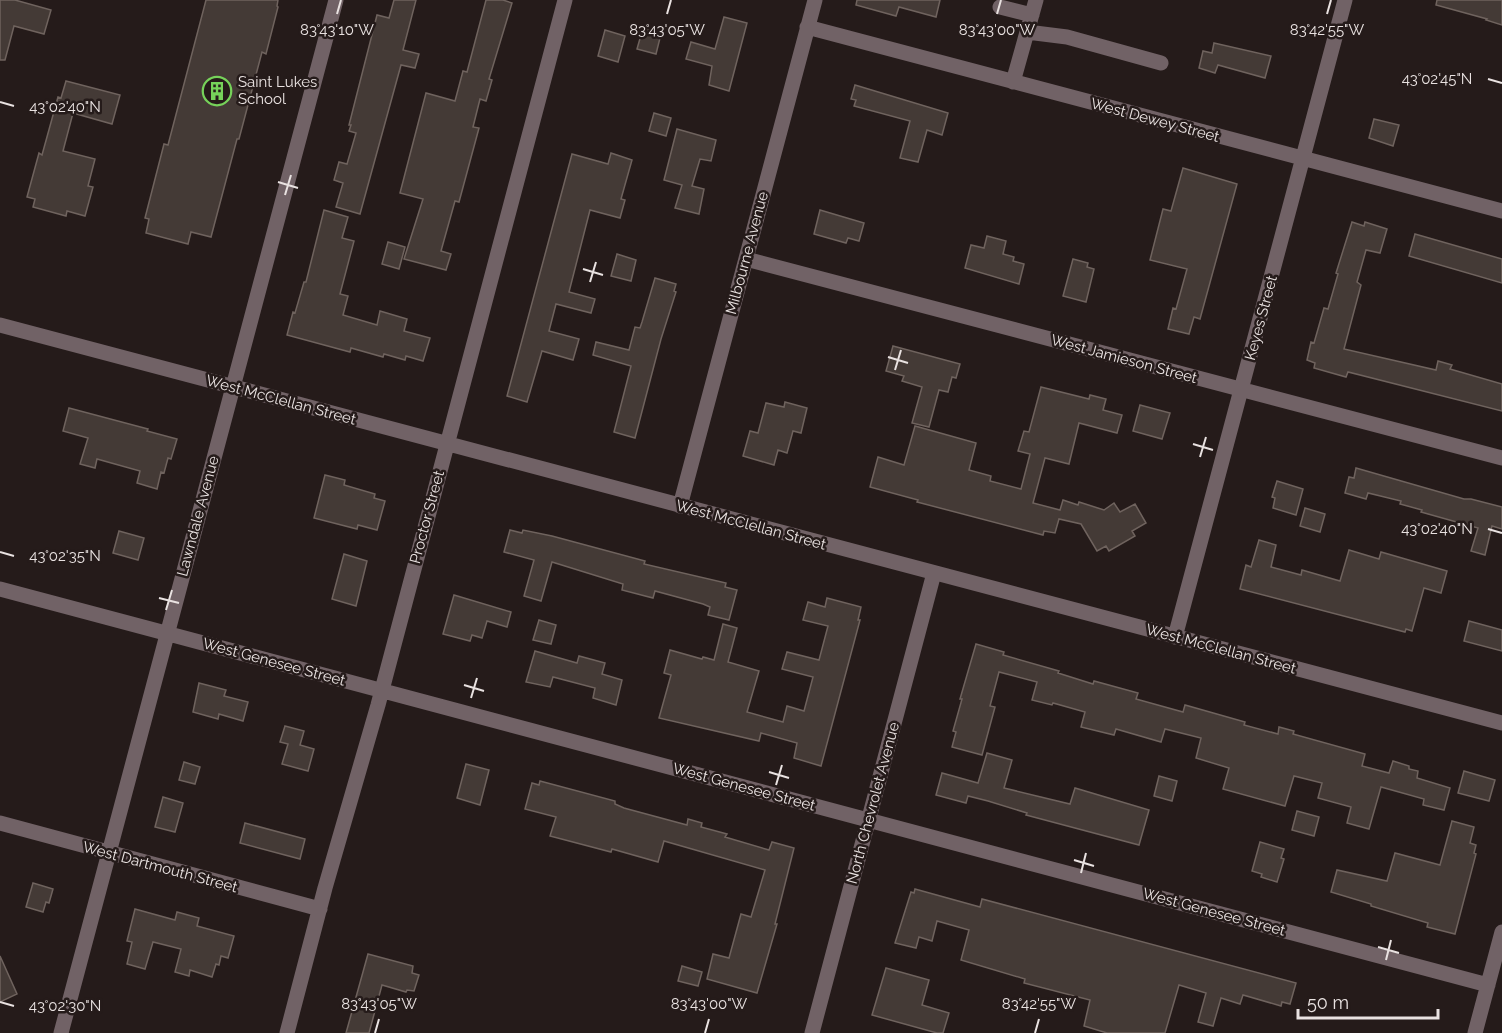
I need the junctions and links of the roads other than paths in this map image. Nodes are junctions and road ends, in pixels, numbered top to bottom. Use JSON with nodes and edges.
{"nodes":[{"id":1,"x":336,"y":0,"type":"edge"},
{"id":2,"x":565,"y":0,"type":"edge"},
{"id":3,"x":815,"y":0,"type":"edge"},
{"id":4,"x":1036,"y":0,"type":"edge"},
{"id":5,"x":1345,"y":0,"type":"edge"},
{"id":6,"x":1000,"y":7,"type":"dead end"},
{"id":7,"x":1032,"y":15,"type":"junction"},
{"id":8,"x":807,"y":27,"type":"junction"},
{"id":9,"x":1027,"y":32,"type":"junction"},
{"id":10,"x":1161,"y":63,"type":"dead end"},
{"id":11,"x":1013,"y":82,"type":"junction"},
{"id":12,"x":1303,"y":159,"type":"junction"},
{"id":13,"x":1502,"y":212,"type":"edge"},
{"id":14,"x":746,"y":259,"type":"junction"},
{"id":15,"x":0,"y":325,"type":"edge"},
{"id":16,"x":233,"y":387,"type":"junction"},
{"id":17,"x":1241,"y":390,"type":"junction"},
{"id":18,"x":446,"y":444,"type":"junction"},
{"id":19,"x":1502,"y":458,"type":"edge"},
{"id":20,"x":680,"y":506,"type":"junction"},
{"id":21,"x":934,"y":573,"type":"junction"},
{"id":22,"x":0,"y":589,"type":"edge"},
{"id":23,"x":167,"y":634,"type":"junction"},
{"id":24,"x":1175,"y":637,"type":"junction"},
{"id":25,"x":381,"y":691,"type":"junction"},
{"id":26,"x":1502,"y":723,"type":"edge"},
{"id":27,"x":868,"y":820,"type":"junction"},
{"id":28,"x":0,"y":823,"type":"edge"},
{"id":29,"x":109,"y":853,"type":"junction"},
{"id":30,"x":320,"y":909,"type":"junction"},
{"id":31,"x":1502,"y":932,"type":"edge"},
{"id":32,"x":1488,"y":985,"type":"junction"},
{"id":33,"x":61,"y":1033,"type":"edge"},
{"id":34,"x":286,"y":1033,"type":"edge"},
{"id":35,"x":812,"y":1033,"type":"edge"},
{"id":36,"x":1475,"y":1033,"type":"edge"}],
"edges":[{"from":1,"to":16,"type":"street","name":"Lawndale Avenue"},
{"from":2,"to":18,"type":"street","name":"Proctor Street"},
{"from":3,"to":8,"type":"street","name":"Milbourne Avenue"},
{"from":4,"to":7,"type":"street"},
{"from":5,"to":12,"type":"street","name":"Keyes Street"},
{"from":6,"to":7,"type":"street"},
{"from":7,"to":9,"type":"street"},
{"from":8,"to":11,"type":"street","name":"West Dewey Street"},
{"from":8,"to":14,"type":"street","name":"Milbourne Avenue"},
{"from":9,"to":10,"type":"street"},
{"from":9,"to":11,"type":"street"},
{"from":11,"to":12,"type":"street","name":"West Dewey Street"},
{"from":12,"to":13,"type":"street","name":"West Dewey Street"},
{"from":12,"to":17,"type":"street","name":"Keyes Street"},
{"from":14,"to":17,"type":"street","name":"West Jamieson Street"},
{"from":14,"to":20,"type":"street","name":"Milbourne Avenue"},
{"from":15,"to":16,"type":"street","name":"West McClellan Street"},
{"from":16,"to":18,"type":"street","name":"West McClellan Street"},
{"from":16,"to":23,"type":"street","name":"Lawndale Avenue"},
{"from":17,"to":19,"type":"street","name":"West Jamieson Street"},
{"from":17,"to":24,"type":"street","name":"Keyes Street"},
{"from":18,"to":20,"type":"street","name":"West McClellan Street"},
{"from":18,"to":25,"type":"street","name":"Proctor Street"},
{"from":20,"to":21,"type":"street","name":"West McClellan Street"},
{"from":21,"to":24,"type":"street","name":"West McClellan Street"},
{"from":21,"to":27,"type":"street","name":"North Chevrolet Avenue"},
{"from":22,"to":23,"type":"street","name":"West Genesee Street"},
{"from":23,"to":25,"type":"street","name":"West Genesee Street"},
{"from":23,"to":29,"type":"street","name":"Lawndale Avenue"},
{"from":24,"to":26,"type":"street","name":"West McClellan Street"},
{"from":25,"to":27,"type":"street","name":"West Genesee Street"},
{"from":25,"to":30,"type":"street","name":"Proctor Street"},
{"from":27,"to":32,"type":"street","name":"West Genesee Street"},
{"from":27,"to":35,"type":"street","name":"North Chevrolet Avenue"},
{"from":28,"to":29,"type":"street","name":"West Dartmouth Street"},
{"from":29,"to":30,"type":"street","name":"West Dartmouth Street"},
{"from":29,"to":33,"type":"street","name":"Lawndale Avenue"},
{"from":30,"to":34,"type":"street","name":"Proctor Street"},
{"from":31,"to":32,"type":"street"},
{"from":32,"to":36,"type":"street"}]}
